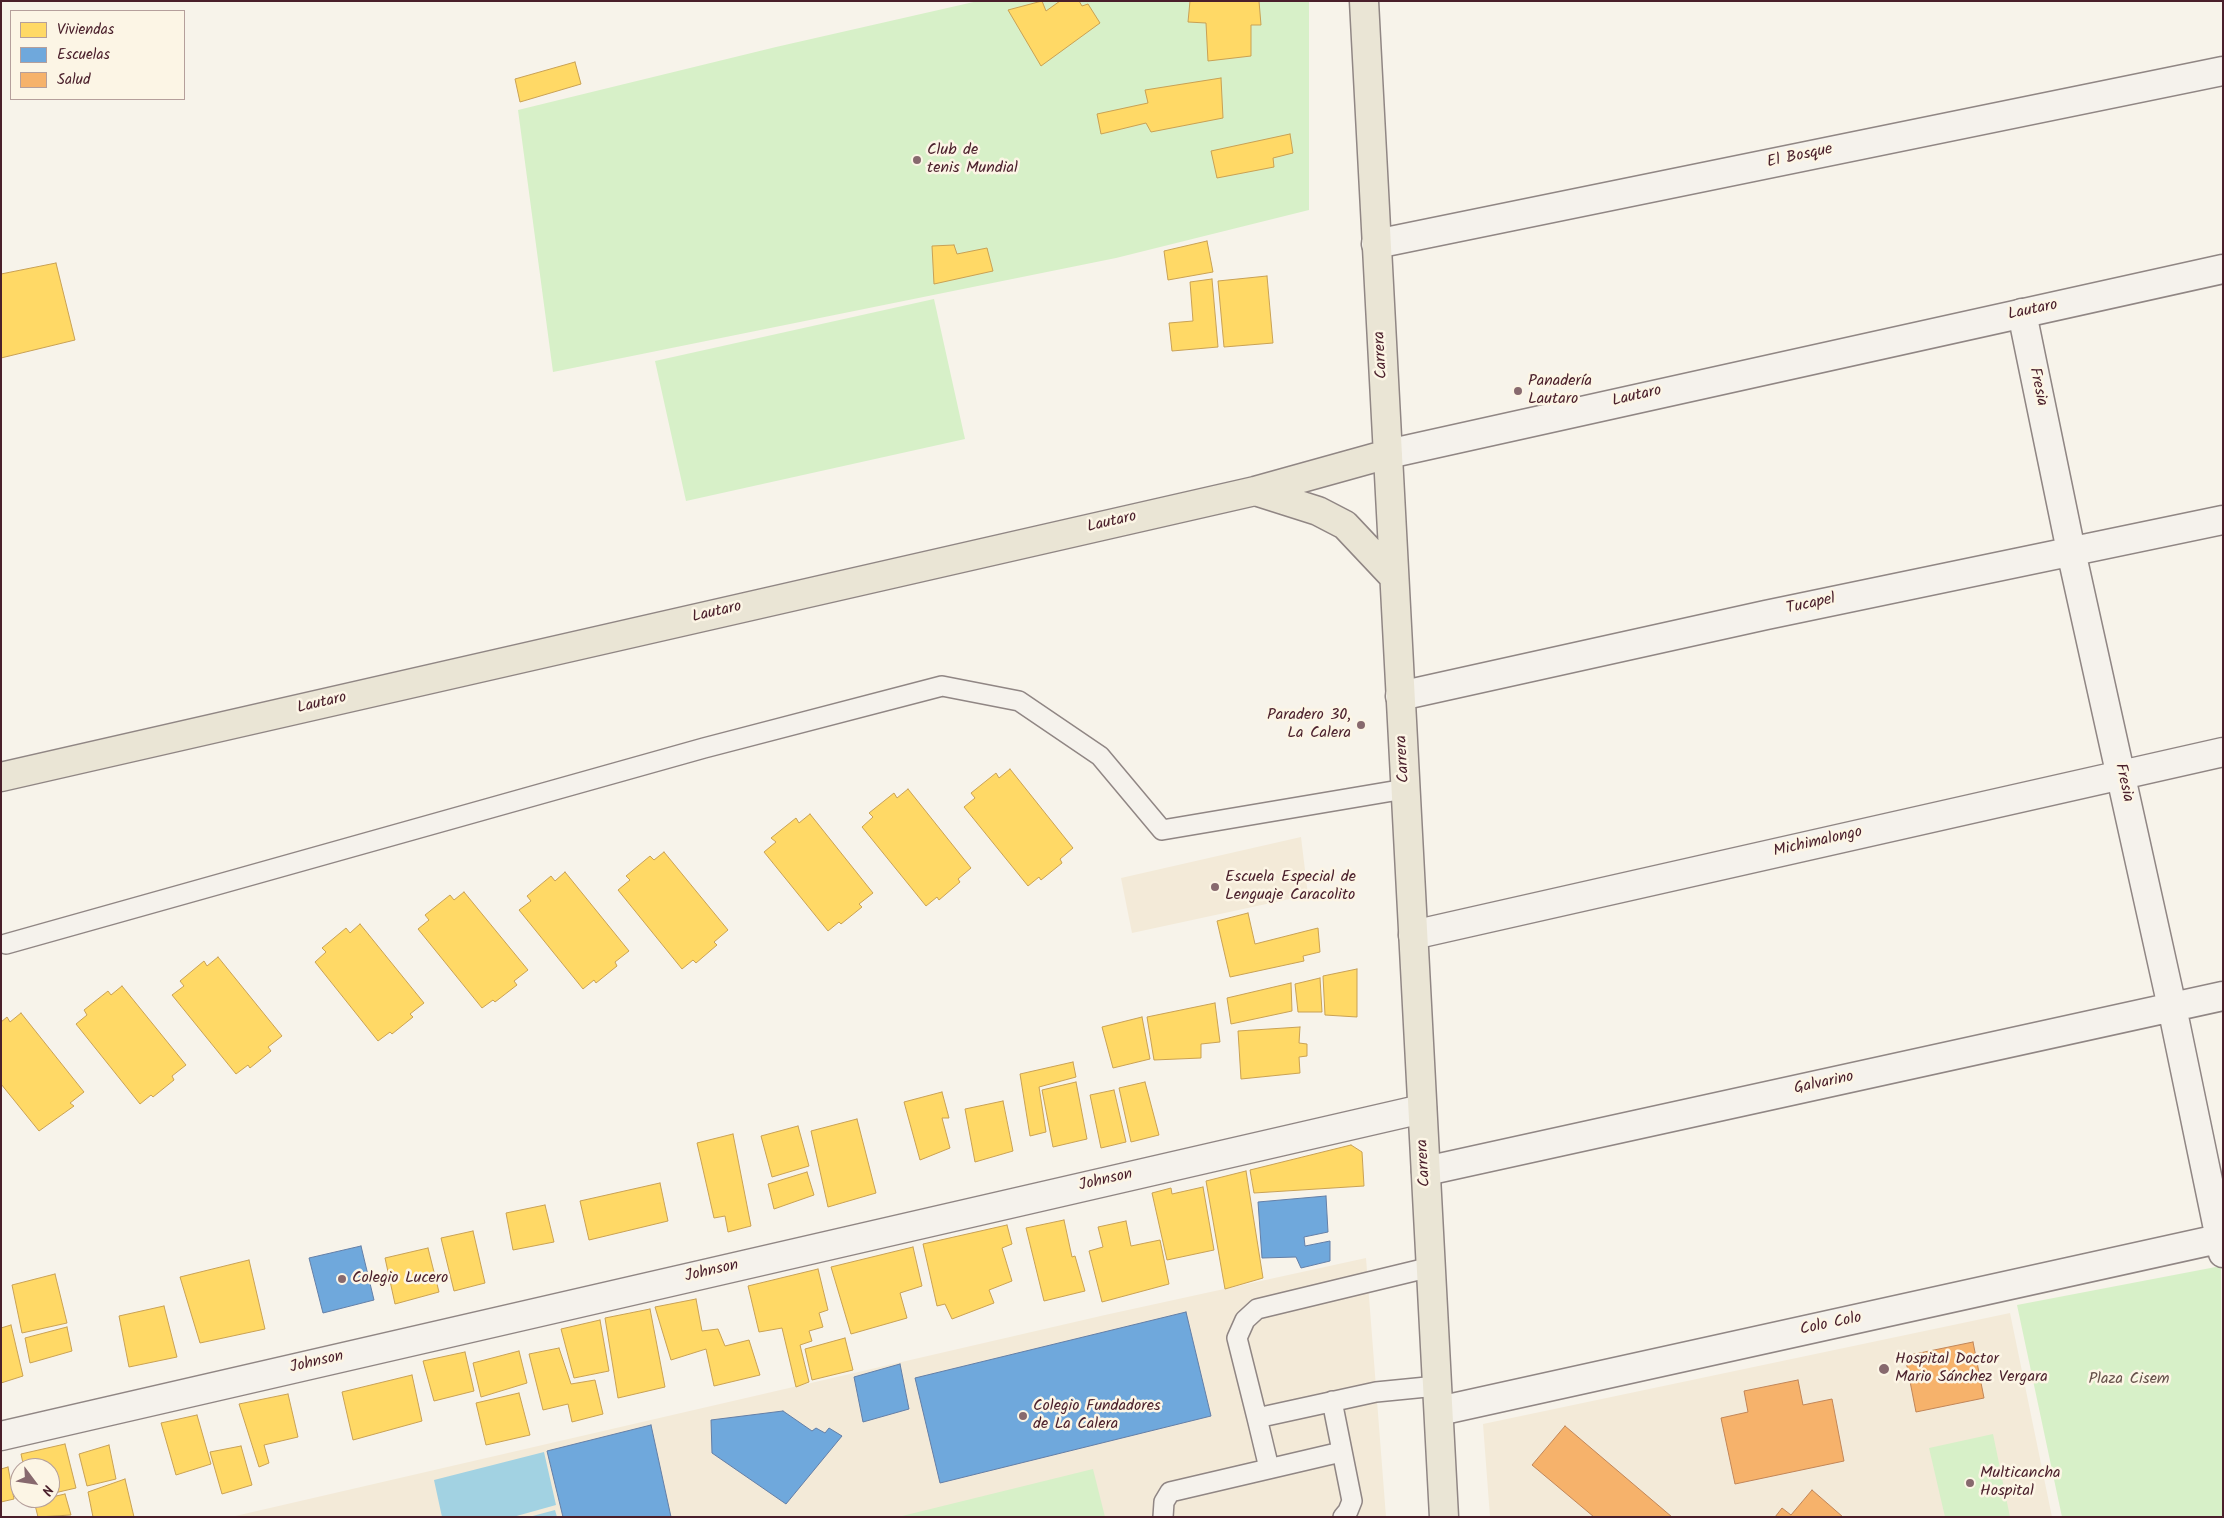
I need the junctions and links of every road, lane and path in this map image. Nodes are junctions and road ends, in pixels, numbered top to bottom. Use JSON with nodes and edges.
{"nodes":[{"id":1,"x":1364,"y":1,"type":"edge"},
{"id":2,"x":2223,"y":71,"type":"edge"},
{"id":3,"x":1376,"y":244,"type":"junction"},
{"id":4,"x":2223,"y":269,"type":"edge"},
{"id":5,"x":2022,"y":313,"type":"junction"},
{"id":6,"x":1388,"y":454,"type":"junction"},
{"id":7,"x":1255,"y":491,"type":"junction"},
{"id":8,"x":2223,"y":520,"type":"edge"},
{"id":9,"x":2071,"y":551,"type":"junction"},
{"id":10,"x":1394,"y":577,"type":"junction"},
{"id":11,"x":1400,"y":696,"type":"junction"},
{"id":12,"x":2223,"y":752,"type":"edge"},
{"id":13,"x":2121,"y":774,"type":"junction"},
{"id":14,"x":1,"y":777,"type":"edge"},
{"id":15,"x":1406,"y":789,"type":"junction"},
{"id":16,"x":1413,"y":935,"type":"junction"},
{"id":17,"x":6,"y":944,"type":"dead end"},
{"id":18,"x":2223,"y":996,"type":"edge"},
{"id":19,"x":2172,"y":1007,"type":"junction"},
{"id":20,"x":1422,"y":1109,"type":"junction"},
{"id":21,"x":1426,"y":1171,"type":"junction"},
{"id":22,"x":2222,"y":1243,"type":"edge"},
{"id":23,"x":1430,"y":1267,"type":"junction"},
{"id":24,"x":1438,"y":1399,"type":"junction"},
{"id":25,"x":1332,"y":1401,"type":"junction"},
{"id":26,"x":1257,"y":1418,"type":"junction"},
{"id":27,"x":1,"y":1436,"type":"edge"},
{"id":28,"x":1342,"y":1452,"type":"junction"},
{"id":29,"x":1269,"y":1468,"type":"junction"},
{"id":30,"x":1163,"y":1517,"type":"edge"},
{"id":31,"x":1343,"y":1517,"type":"edge"},
{"id":32,"x":1444,"y":1517,"type":"edge"}],
"edges":[{"from":1,"to":3,"type":"main road","name":"Carrera"},
{"from":2,"to":3,"type":"street","name":"El Bosque"},
{"from":3,"to":6,"type":"main road","name":"Carrera"},
{"from":4,"to":5,"type":"street","name":"Lautaro"},
{"from":5,"to":6,"type":"street","name":"Lautaro"},
{"from":5,"to":9,"type":"street","name":"Fresia"},
{"from":6,"to":7,"type":"main road","name":"Lautaro"},
{"from":6,"to":10,"type":"main road","name":"Carrera"},
{"from":7,"to":10,"type":"main road"},
{"from":7,"to":14,"type":"main road","name":"Lautaro"},
{"from":8,"to":9,"type":"street","name":"Tucapel"},
{"from":9,"to":11,"type":"street","name":"Tucapel"},
{"from":9,"to":13,"type":"street","name":"Fresia"},
{"from":10,"to":11,"type":"main road","name":"Carrera"},
{"from":11,"to":15,"type":"main road","name":"Carrera"},
{"from":12,"to":13,"type":"street","name":"Michimalongo"},
{"from":13,"to":16,"type":"street","name":"Michimalongo"},
{"from":13,"to":19,"type":"street","name":"Fresia"},
{"from":15,"to":16,"type":"main road","name":"Carrera"},
{"from":15,"to":17,"type":"lane"},
{"from":16,"to":20,"type":"main road","name":"Carrera"},
{"from":18,"to":19,"type":"street","name":"Galvarino"},
{"from":19,"to":21,"type":"street","name":"Galvarino"},
{"from":19,"to":22,"type":"street","name":"Fresia"},
{"from":20,"to":21,"type":"main road","name":"Carrera"},
{"from":20,"to":27,"type":"street","name":"Johnson"},
{"from":21,"to":23,"type":"main road","name":"Carrera"},
{"from":22,"to":24,"type":"street","name":"Colo Colo"},
{"from":23,"to":24,"type":"main road","name":"Carrera"},
{"from":23,"to":26,"type":"lane"},
{"from":24,"to":25,"type":"lane"},
{"from":24,"to":32,"type":"main road","name":"Carrera"},
{"from":25,"to":26,"type":"lane"},
{"from":25,"to":28,"type":"lane"},
{"from":26,"to":29,"type":"lane"},
{"from":28,"to":29,"type":"lane"},
{"from":28,"to":31,"type":"lane"},
{"from":29,"to":30,"type":"lane"}]}
